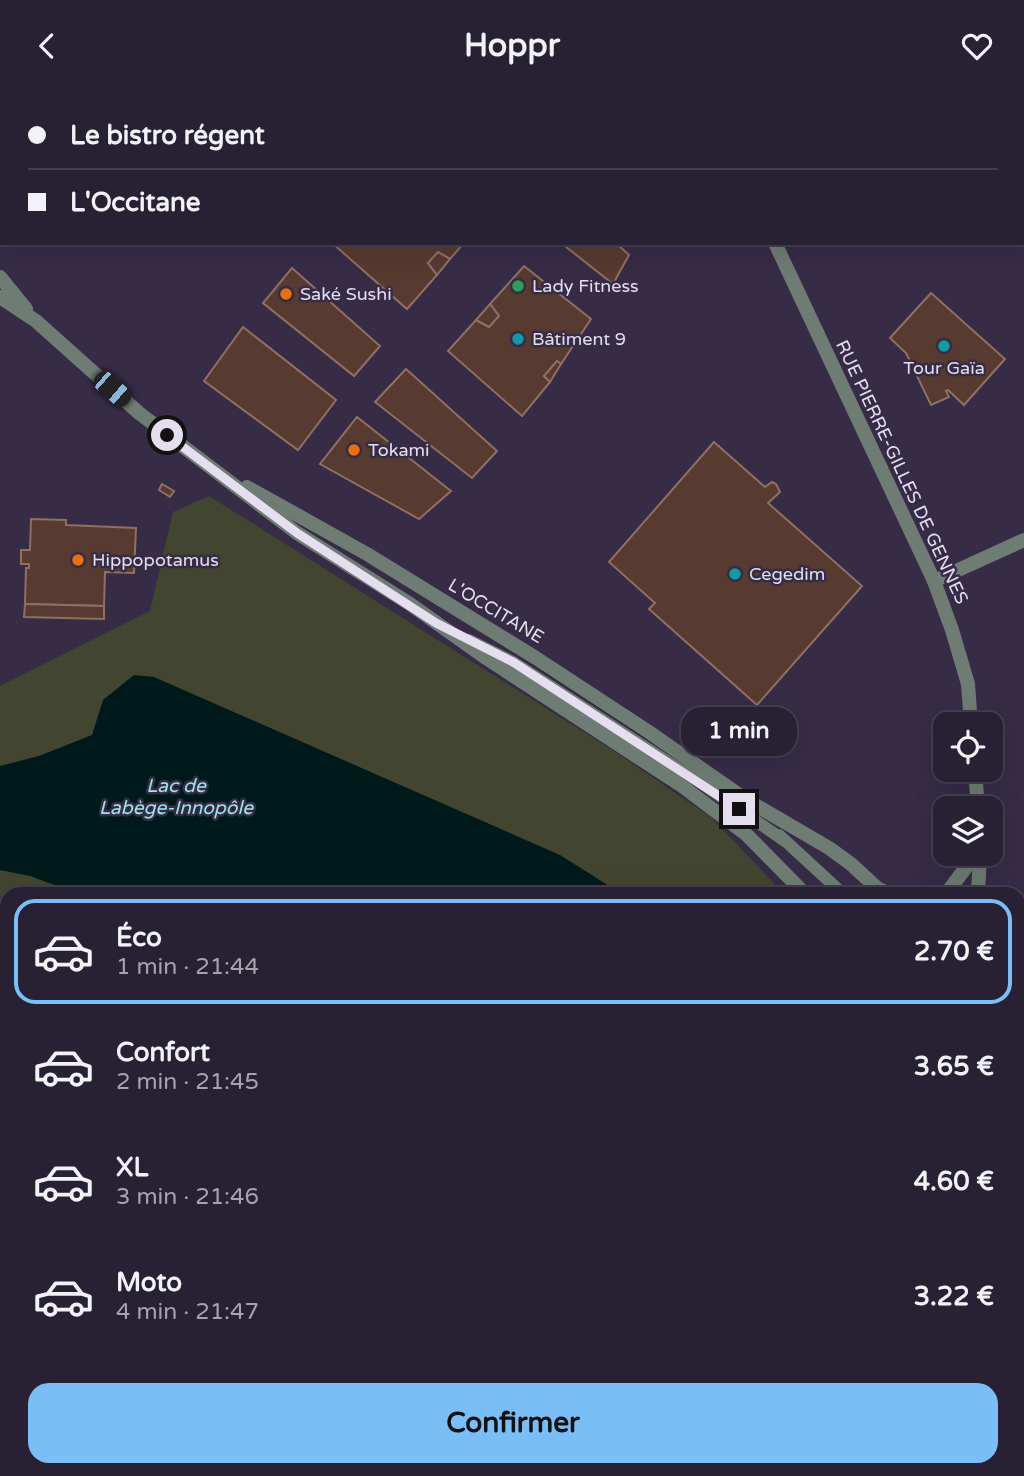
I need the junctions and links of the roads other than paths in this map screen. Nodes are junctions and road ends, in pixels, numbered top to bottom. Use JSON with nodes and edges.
{"nodes":[{"id":1,"x":776,"y":245,"type":"edge"},
{"id":2,"x":0,"y":277,"type":"edge"},
{"id":3,"x":0,"y":297,"type":"edge"},
{"id":4,"x":36,"y":321,"type":"junction"},
{"id":5,"x":216,"y":472,"type":"junction"},
{"id":6,"x":1024,"y":540,"type":"edge"},
{"id":7,"x":934,"y":581,"type":"junction"},
{"id":8,"x":436,"y":623,"type":"junction"},
{"id":9,"x":970,"y":712,"type":"edge"},
{"id":10,"x":746,"y":799,"type":"junction"},
{"id":11,"x":785,"y":841,"type":"junction"},
{"id":12,"x":968,"y":866,"type":"edge"},
{"id":13,"x":978,"y":866,"type":"edge"},
{"id":14,"x":798,"y":887,"type":"edge"},
{"id":15,"x":835,"y":887,"type":"edge"},
{"id":16,"x":876,"y":887,"type":"edge"},
{"id":17,"x":952,"y":887,"type":"edge"},
{"id":18,"x":978,"y":887,"type":"edge"}],
"edges":[{"from":1,"to":7,"type":"street","name":"RUE PIERRE-GILLES DE GENNES"},
{"from":2,"to":4,"type":"street","name":"L'OCCITANE"},
{"from":3,"to":4,"type":"street","name":"L'OCCITANE"},
{"from":4,"to":5,"type":"street","name":"L'OCCITANE"},
{"from":5,"to":8,"type":"street","name":"L'OCCITANE"},
{"from":5,"to":10,"type":"street","name":"L'OCCITANE"},
{"from":6,"to":7,"type":"street"},
{"from":7,"to":9,"type":"street","name":"RUE PIERRE-GILLES DE GENNES"},
{"from":8,"to":11,"type":"lane","name":"L'OCCITANE"},
{"from":8,"to":14,"type":"street","name":"L'OCCITANE"},
{"from":10,"to":11,"type":"lane","name":"L'OCCITANE"},
{"from":10,"to":16,"type":"street","name":"L'OCCITANE"},
{"from":11,"to":15,"type":"lane"},
{"from":12,"to":17,"type":"street"},
{"from":13,"to":18,"type":"street"}]}
